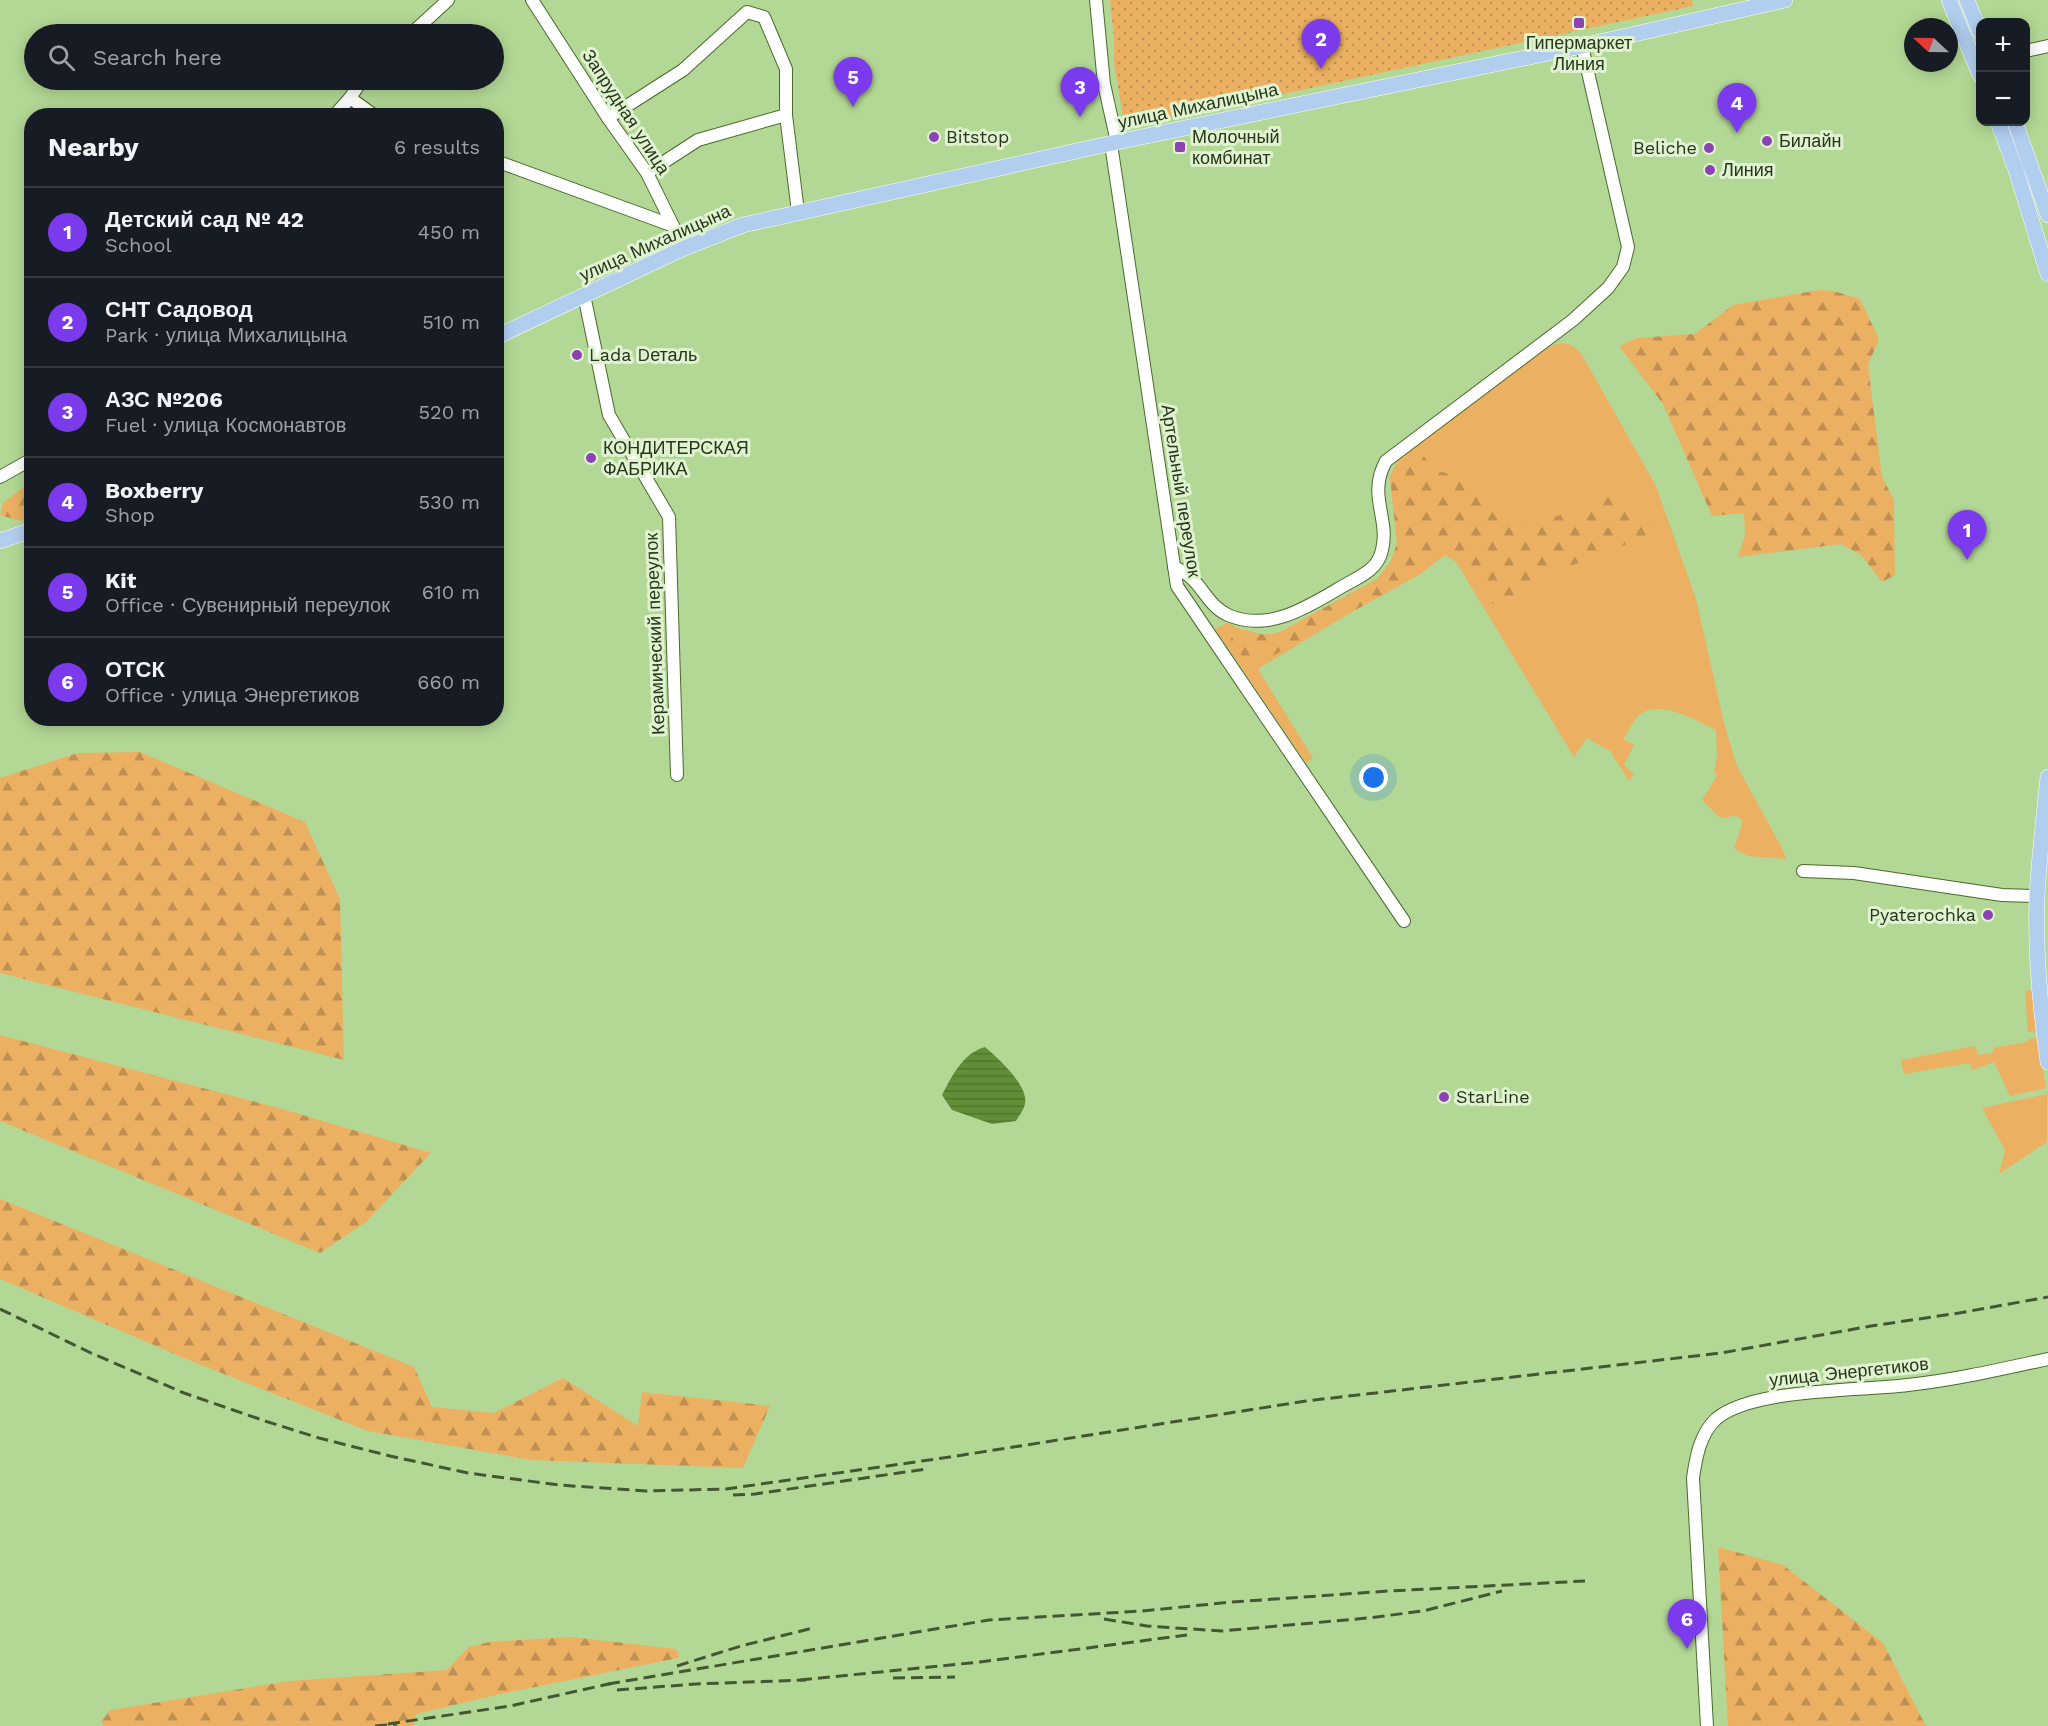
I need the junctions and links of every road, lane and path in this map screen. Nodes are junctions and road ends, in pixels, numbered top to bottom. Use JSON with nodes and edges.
{"nodes":[{"id":1,"x":448,"y":0,"type":"edge"},
{"id":2,"x":532,"y":0,"type":"edge"},
{"id":3,"x":1096,"y":0,"type":"edge"},
{"id":4,"x":1785,"y":0,"type":"edge"},
{"id":5,"x":1949,"y":0,"type":"edge"},
{"id":6,"x":1967,"y":0,"type":"edge"},
{"id":7,"x":1976,"y":22,"type":"edge"},
{"id":8,"x":422,"y":24,"type":"edge"},
{"id":9,"x":1582,"y":46,"type":"junction"},
{"id":10,"x":2048,"y":46,"type":"edge"},
{"id":11,"x":2030,"y":50,"type":"edge"},
{"id":12,"x":1979,"y":72,"type":"edge"},
{"id":13,"x":355,"y":90,"type":"edge"},
{"id":14,"x":350,"y":98,"type":"junction"},
{"id":15,"x":341,"y":108,"type":"edge"},
{"id":16,"x":364,"y":108,"type":"edge"},
{"id":17,"x":786,"y":116,"type":"junction"},
{"id":18,"x":608,"y":118,"type":"junction"},
{"id":19,"x":2000,"y":126,"type":"edge"},
{"id":20,"x":2016,"y":126,"type":"edge"},
{"id":21,"x":1114,"y":143,"type":"junction"},
{"id":22,"x":504,"y":164,"type":"edge"},
{"id":23,"x":646,"y":173,"type":"junction"},
{"id":24,"x":798,"y":212,"type":"junction"},
{"id":25,"x":2048,"y":215,"type":"edge"},
{"id":26,"x":671,"y":225,"type":"junction"},
{"id":27,"x":684,"y":248,"type":"junction"},
{"id":28,"x":2048,"y":274,"type":"edge"},
{"id":29,"x":584,"y":295,"type":"junction"},
{"id":30,"x":504,"y":333,"type":"edge"},
{"id":31,"x":24,"y":464,"type":"edge"},
{"id":32,"x":0,"y":477,"type":"edge"},
{"id":33,"x":24,"y":533,"type":"edge"},
{"id":34,"x":0,"y":541,"type":"edge"},
{"id":35,"x":1174,"y":567,"type":"junction"},
{"id":36,"x":677,"y":775,"type":"dead end"},
{"id":37,"x":2048,"y":777,"type":"edge"},
{"id":38,"x":1803,"y":871,"type":"dead end"},
{"id":39,"x":2037,"y":896,"type":"junction"},
{"id":40,"x":1404,"y":921,"type":"dead end"},
{"id":41,"x":2044,"y":1000,"type":"edge"},
{"id":42,"x":2048,"y":1062,"type":"edge"},
{"id":43,"x":2048,"y":1359,"type":"edge"},
{"id":44,"x":1707,"y":1726,"type":"edge"}],
"edges":[{"from":1,"to":8,"type":"street"},
{"from":2,"to":18,"type":"street","name":"Запрудная улица"},
{"from":3,"to":21,"type":"street","name":"Артельный переулок"},
{"from":4,"to":9,"type":"main road","name":"улица Михалицына"},
{"from":5,"to":12,"type":"main road"},
{"from":6,"to":7,"type":"main road"},
{"from":9,"to":21,"type":"main road","name":"улица Михалицына"},
{"from":9,"to":35,"type":"street"},
{"from":10,"to":11,"type":"street"},
{"from":13,"to":14,"type":"street"},
{"from":14,"to":15,"type":"street"},
{"from":14,"to":16,"type":"street"},
{"from":17,"to":18,"type":"street"},
{"from":17,"to":23,"type":"street"},
{"from":17,"to":24,"type":"street"},
{"from":18,"to":23,"type":"street","name":"Запрудная улица"},
{"from":19,"to":28,"type":"main road"},
{"from":20,"to":25,"type":"main road"},
{"from":21,"to":24,"type":"main road","name":"улица Михалицына"},
{"from":21,"to":35,"type":"street","name":"Артельный переулок"},
{"from":22,"to":26,"type":"street"},
{"from":23,"to":26,"type":"street","name":"Запрудная улица"},
{"from":24,"to":27,"type":"main road","name":"улица Михалицына"},
{"from":26,"to":27,"type":"street","name":"Запрудная улица"},
{"from":27,"to":29,"type":"main road","name":"улица Михалицына"},
{"from":29,"to":30,"type":"main road","name":"улица Михалицына"},
{"from":29,"to":36,"type":"street","name":"Керамический переулок"},
{"from":31,"to":32,"type":"street"},
{"from":33,"to":34,"type":"main road"},
{"from":35,"to":40,"type":"street","name":"Артельный переулок"},
{"from":37,"to":39,"type":"main road"},
{"from":38,"to":39,"type":"street"},
{"from":39,"to":41,"type":"main road"},
{"from":41,"to":42,"type":"main road"},
{"from":43,"to":44,"type":"street","name":"улица Энергетиков"}]}
